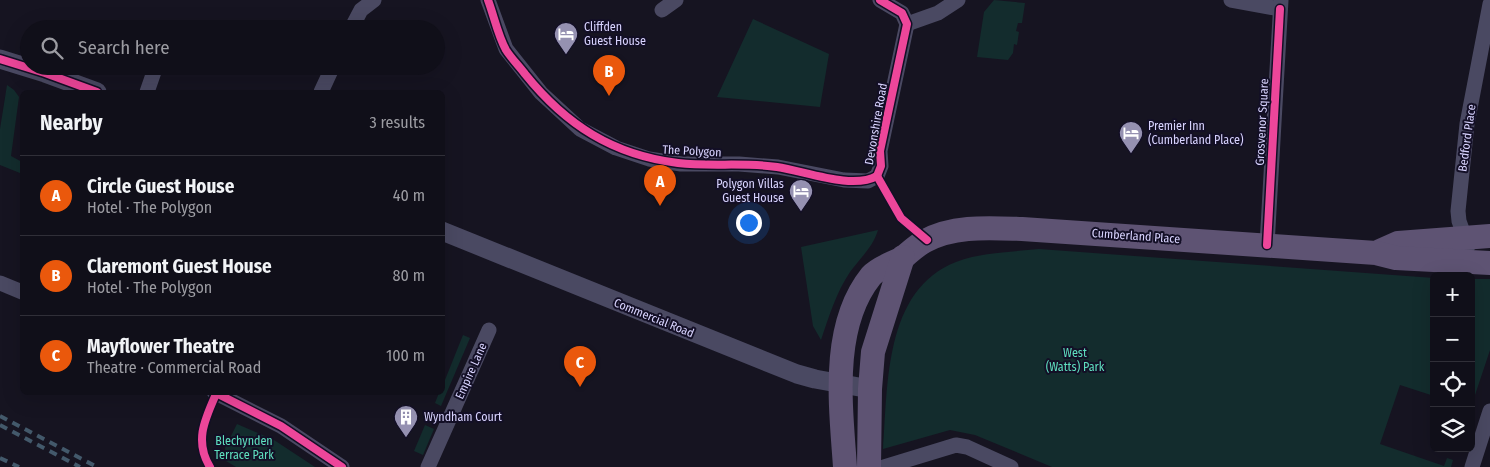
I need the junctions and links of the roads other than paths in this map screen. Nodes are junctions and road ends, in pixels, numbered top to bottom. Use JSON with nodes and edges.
{"nodes":[{"id":1,"x":374,"y":0,"type":"edge"},
{"id":2,"x":488,"y":0,"type":"edge"},
{"id":3,"x":676,"y":0,"type":"edge"},
{"id":4,"x":880,"y":0,"type":"edge"},
{"id":5,"x":958,"y":0,"type":"edge"},
{"id":6,"x":1232,"y":0,"type":"edge"},
{"id":7,"x":1280,"y":4,"type":"edge"},
{"id":8,"x":1490,"y":4,"type":"edge"},
{"id":9,"x":662,"y":10,"type":"dead end"},
{"id":10,"x":356,"y":20,"type":"edge"},
{"id":11,"x":907,"y":24,"type":"junction"},
{"id":12,"x":1488,"y":30,"type":"edge"},
{"id":13,"x":0,"y":59,"type":"edge"},
{"id":14,"x":20,"y":65,"type":"edge"},
{"id":15,"x":50,"y":75,"type":"edge"},
{"id":16,"x":153,"y":75,"type":"edge"},
{"id":17,"x":329,"y":75,"type":"edge"},
{"id":18,"x":91,"y":90,"type":"edge"},
{"id":19,"x":148,"y":90,"type":"edge"},
{"id":20,"x":322,"y":90,"type":"edge"},
{"id":21,"x":877,"y":176,"type":"joint"},
{"id":22,"x":445,"y":233,"type":"edge"},
{"id":23,"x":1490,"y":236,"type":"edge"},
{"id":24,"x":1464,"y":237,"type":"junction"},
{"id":25,"x":1267,"y":245,"type":"junction"},
{"id":26,"x":1376,"y":252,"type":"junction"},
{"id":27,"x":903,"y":257,"type":"junction"},
{"id":28,"x":1488,"y":262,"type":"edge"},
{"id":29,"x":0,"y":283,"type":"edge"},
{"id":30,"x":20,"y":291,"type":"edge"},
{"id":31,"x":489,"y":330,"type":"dead end"},
{"id":32,"x":841,"y":384,"type":"junction"},
{"id":33,"x":870,"y":389,"type":"junction"},
{"id":34,"x":220,"y":395,"type":"edge"},
{"id":35,"x":1490,"y":412,"type":"edge"},
{"id":36,"x":342,"y":467,"type":"edge"},
{"id":37,"x":428,"y":467,"type":"edge"},
{"id":38,"x":845,"y":467,"type":"edge"},
{"id":39,"x":869,"y":467,"type":"edge"},
{"id":40,"x":884,"y":467,"type":"edge"},
{"id":41,"x":1010,"y":467,"type":"edge"},
{"id":42,"x":1472,"y":467,"type":"edge"}],
"edges":[{"from":1,"to":10,"type":"street"},
{"from":2,"to":21,"type":"street","name":"The Polygon"},
{"from":3,"to":9,"type":"street"},
{"from":4,"to":11,"type":"street"},
{"from":5,"to":11,"type":"street"},
{"from":6,"to":7,"type":"street","name":"Grosvenor Square"},
{"from":7,"to":25,"type":"street","name":"Grosvenor Square"},
{"from":8,"to":12,"type":"street","name":"Bedford Place"},
{"from":11,"to":21,"type":"street","name":"Devonshire Road"},
{"from":12,"to":24,"type":"street","name":"Bedford Place"},
{"from":13,"to":14,"type":"street"},
{"from":15,"to":18,"type":"street"},
{"from":16,"to":19,"type":"street"},
{"from":17,"to":20,"type":"street"},
{"from":22,"to":32,"type":"street","name":"Commercial Road"},
{"from":23,"to":24,"type":"main road","name":"Cumberland Place"},
{"from":24,"to":26,"type":"main road","name":"Cumberland Place"},
{"from":24,"to":28,"type":"street","name":"Bedford Place"},
{"from":25,"to":26,"type":"main road","name":"Cumberland Place"},
{"from":25,"to":27,"type":"main road","name":"Cumberland Place"},
{"from":26,"to":28,"type":"main road","name":"Cumberland Place"},
{"from":27,"to":32,"type":"main road","name":"Cumberland Place"},
{"from":27,"to":33,"type":"main road"},
{"from":29,"to":30,"type":"street"},
{"from":31,"to":37,"type":"street","name":"Empire Lane"},
{"from":32,"to":33,"type":"street","name":"Commercial Road"},
{"from":32,"to":38,"type":"main road","name":"Cumberland Place"},
{"from":33,"to":39,"type":"main road"},
{"from":34,"to":36,"type":"street"},
{"from":35,"to":42,"type":"street"},
{"from":40,"to":41,"type":"street"}]}
